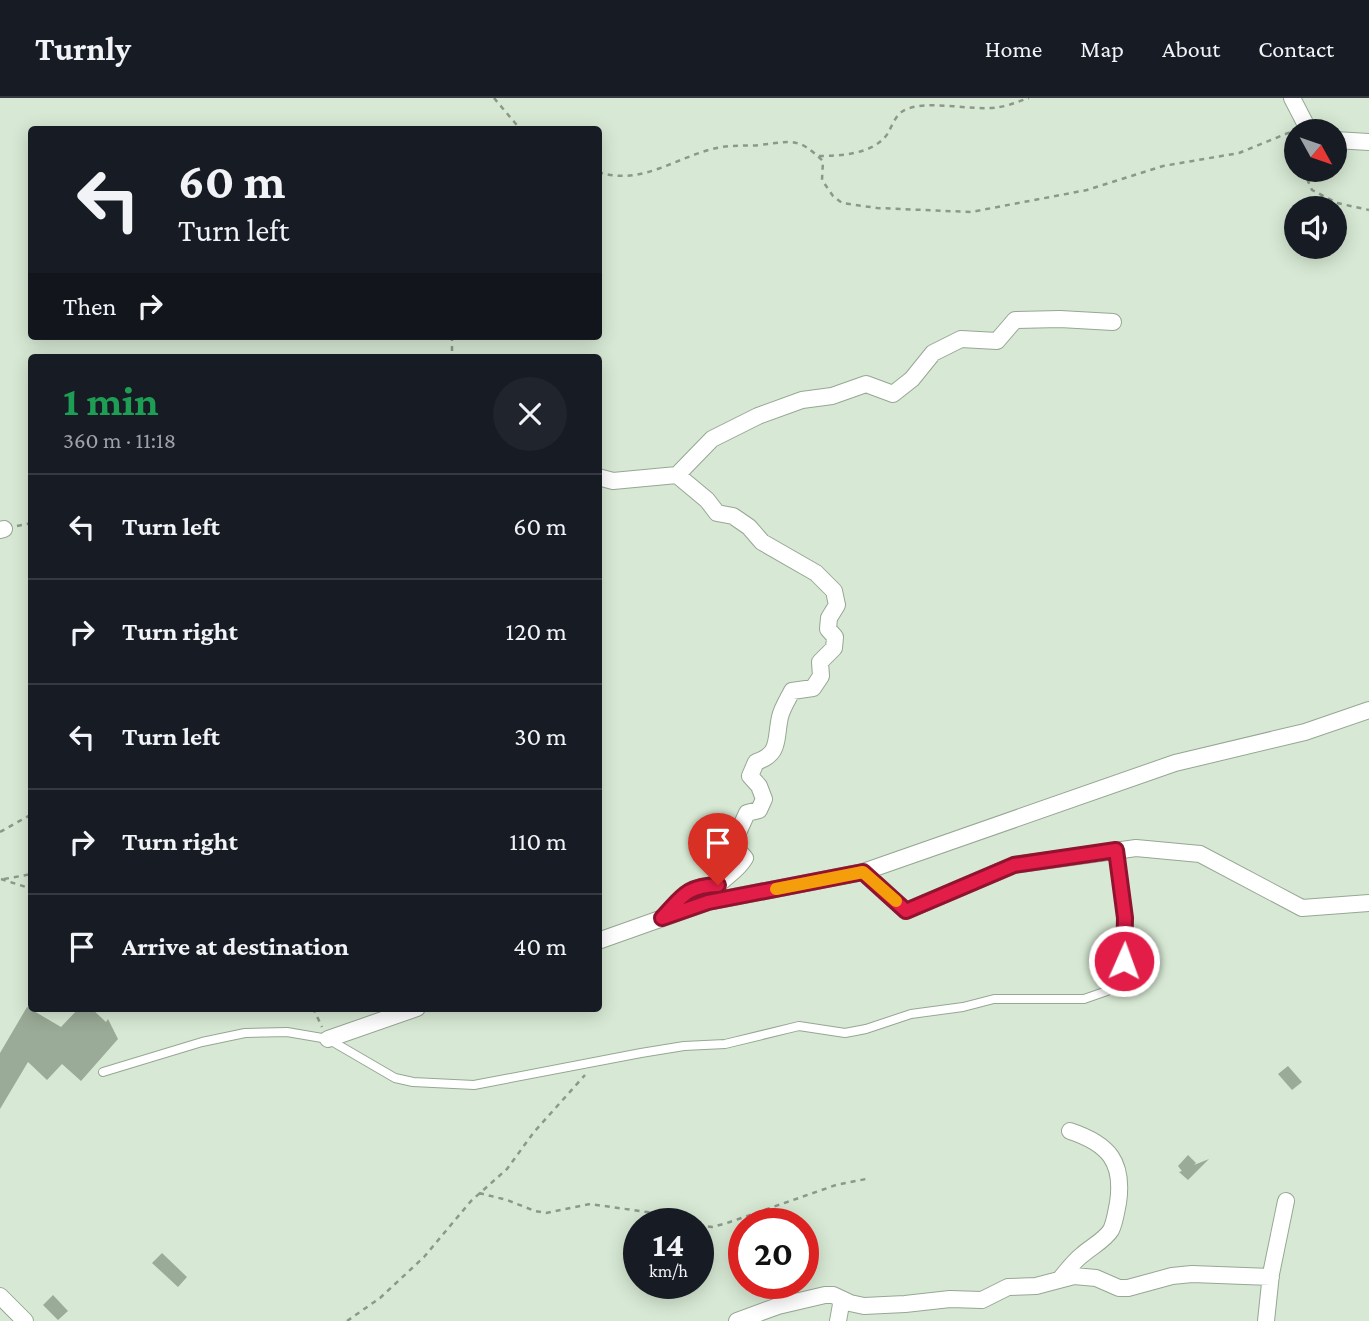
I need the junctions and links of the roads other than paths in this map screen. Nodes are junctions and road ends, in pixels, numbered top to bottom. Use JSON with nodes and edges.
{"nodes":[{"id":1,"x":1292,"y":98,"type":"edge"},
{"id":2,"x":1303,"y":119,"type":"edge"},
{"id":3,"x":1348,"y":141,"type":"edge"},
{"id":4,"x":1369,"y":142,"type":"edge"},
{"id":5,"x":1113,"y":322,"type":"dead end"},
{"id":6,"x":677,"y":475,"type":"junction"},
{"id":7,"x":602,"y":478,"type":"edge"},
{"id":8,"x":1369,"y":710,"type":"edge"},
{"id":9,"x":1116,"y":850,"type":"junction"},
{"id":10,"x":863,"y":872,"type":"junction"},
{"id":11,"x":1369,"y":903,"type":"edge"},
{"id":12,"x":662,"y":918,"type":"junction"},
{"id":13,"x":602,"y":940,"type":"edge"},
{"id":14,"x":406,"y":1012,"type":"edge"},
{"id":15,"x":328,"y":1039,"type":"junction"},
{"id":16,"x":103,"y":1072,"type":"dead end"},
{"id":17,"x":1070,"y":1131,"type":"dead end"},
{"id":18,"x":1286,"y":1201,"type":"dead end"},
{"id":19,"x":1270,"y":1277,"type":"junction"},
{"id":20,"x":1060,"y":1279,"type":"junction"},
{"id":21,"x":0,"y":1296,"type":"edge"},
{"id":22,"x":842,"y":1299,"type":"junction"},
{"id":23,"x":25,"y":1321,"type":"edge"},
{"id":24,"x":737,"y":1321,"type":"edge"},
{"id":25,"x":838,"y":1321,"type":"edge"},
{"id":26,"x":1266,"y":1321,"type":"edge"}],
"edges":[{"from":1,"to":2,"type":"street"},
{"from":3,"to":4,"type":"street"},
{"from":5,"to":6,"type":"street"},
{"from":6,"to":7,"type":"street"},
{"from":6,"to":12,"type":"street"},
{"from":8,"to":10,"type":"street"},
{"from":9,"to":10,"type":"street"},
{"from":9,"to":11,"type":"street"},
{"from":9,"to":15,"type":"lane"},
{"from":10,"to":12,"type":"street"},
{"from":12,"to":13,"type":"street"},
{"from":14,"to":15,"type":"street"},
{"from":15,"to":16,"type":"lane"},
{"from":17,"to":20,"type":"street"},
{"from":18,"to":19,"type":"street"},
{"from":19,"to":20,"type":"street"},
{"from":19,"to":26,"type":"street"},
{"from":20,"to":22,"type":"street"},
{"from":21,"to":23,"type":"street"},
{"from":22,"to":24,"type":"street"},
{"from":22,"to":25,"type":"street"}]}
